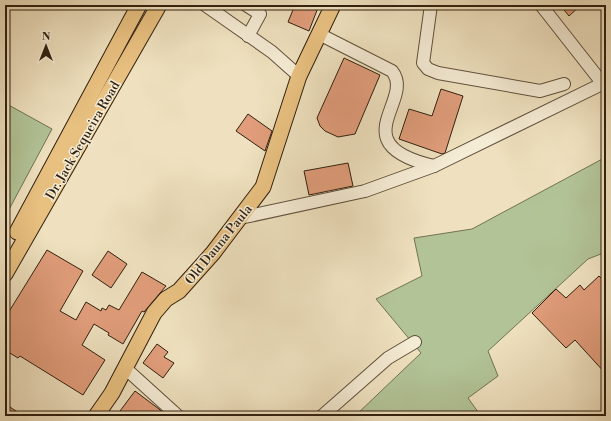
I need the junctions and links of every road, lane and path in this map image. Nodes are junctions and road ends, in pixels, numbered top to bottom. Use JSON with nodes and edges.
{"nodes":[{"id":1,"x":139,"y":5,"type":"edge"},
{"id":2,"x":159,"y":5,"type":"edge"},
{"id":3,"x":246,"y":5,"type":"edge"},
{"id":4,"x":333,"y":5,"type":"edge"},
{"id":5,"x":431,"y":5,"type":"edge"},
{"id":6,"x":541,"y":5,"type":"edge"},
{"id":7,"x":548,"y":5,"type":"edge"},
{"id":8,"x":214,"y":7,"type":"edge"},
{"id":9,"x":319,"y":34,"type":"junction"},
{"id":10,"x":248,"y":36,"type":"junction"},
{"id":11,"x":299,"y":76,"type":"junction"},
{"id":12,"x":605,"y":80,"type":"edge"},
{"id":13,"x":564,"y":84,"type":"dead end"},
{"id":14,"x":434,"y":166,"type":"junction"},
{"id":15,"x":240,"y":218,"type":"junction"},
{"id":16,"x":5,"y":253,"type":"edge"},
{"id":17,"x":5,"y":274,"type":"edge"},
{"id":18,"x":415,"y":342,"type":"dead end"},
{"id":19,"x":125,"y":368,"type":"junction"},
{"id":20,"x":96,"y":416,"type":"edge"},
{"id":21,"x":178,"y":416,"type":"edge"},
{"id":22,"x":322,"y":416,"type":"edge"}],
"edges":[{"from":1,"to":16,"type":"main road","name":"Dr. Jack Sequeira Road"},
{"from":2,"to":17,"type":"main road","name":"Dr. Jack Sequeira Road"},
{"from":3,"to":10,"type":"street"},
{"from":4,"to":9,"type":"main road","name":"Old Dauna Paula"},
{"from":5,"to":13,"type":"street"},
{"from":6,"to":12,"type":"street"},
{"from":7,"to":12,"type":"street"},
{"from":8,"to":10,"type":"street"},
{"from":9,"to":11,"type":"main road","name":"Old Dauna Paula"},
{"from":9,"to":14,"type":"street"},
{"from":10,"to":11,"type":"street"},
{"from":11,"to":15,"type":"main road","name":"Old Dauna Paula"},
{"from":12,"to":14,"type":"street"},
{"from":14,"to":15,"type":"street"},
{"from":15,"to":19,"type":"main road","name":"Old Dauna Paula"},
{"from":18,"to":22,"type":"street"},
{"from":19,"to":20,"type":"main road","name":"Old Dauna Paula"},
{"from":19,"to":21,"type":"street"}]}
